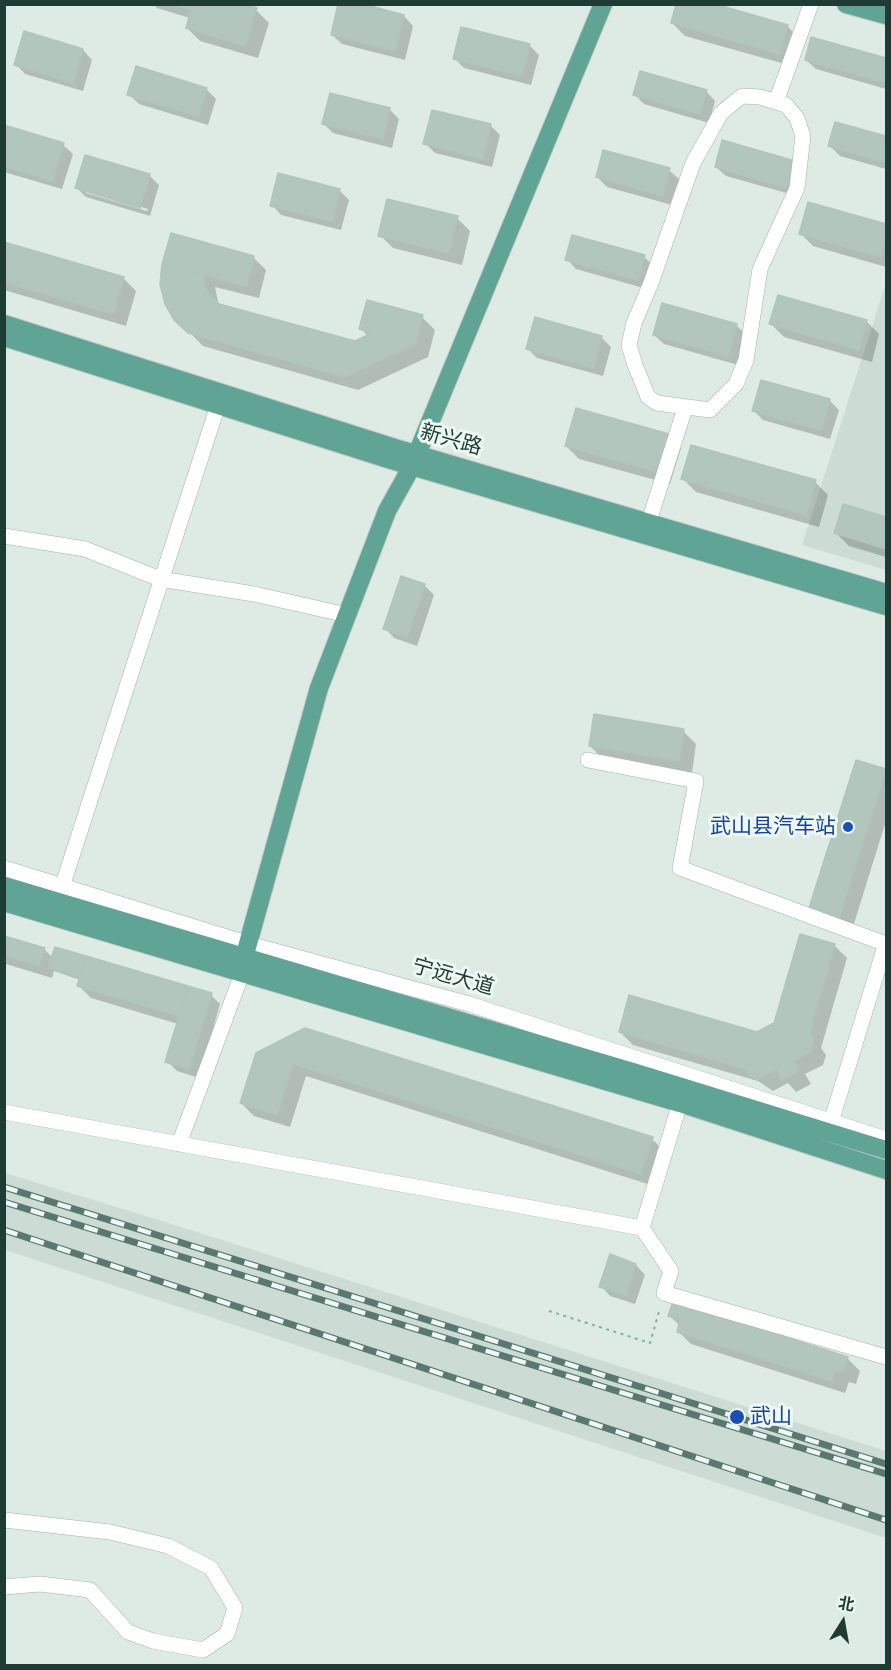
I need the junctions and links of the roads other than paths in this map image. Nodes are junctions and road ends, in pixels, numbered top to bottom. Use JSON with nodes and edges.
{"nodes":[{"id":1,"x":603,"y":4,"type":"edge"},
{"id":2,"x":811,"y":4,"type":"edge"},
{"id":3,"x":846,"y":4,"type":"edge"},
{"id":4,"x":886,"y":15,"type":"edge"},
{"id":5,"x":776,"y":102,"type":"junction"},
{"id":6,"x":4,"y":324,"type":"edge"},
{"id":7,"x":4,"y":337,"type":"edge"},
{"id":8,"x":218,"y":405,"type":"junction"},
{"id":9,"x":685,"y":408,"type":"junction"},
{"id":10,"x":414,"y":460,"type":"junction"},
{"id":11,"x":647,"y":529,"type":"junction"},
{"id":12,"x":4,"y":536,"type":"edge"},
{"id":13,"x":160,"y":579,"type":"junction"},
{"id":14,"x":886,"y":593,"type":"edge"},
{"id":15,"x":886,"y":606,"type":"edge"},
{"id":16,"x":347,"y":615,"type":"junction"},
{"id":17,"x":588,"y":760,"type":"dead end"},
{"id":18,"x":4,"y":868,"type":"edge"},
{"id":19,"x":63,"y":884,"type":"junction"},
{"id":20,"x":4,"y":886,"type":"edge"},
{"id":21,"x":4,"y":902,"type":"edge"},
{"id":22,"x":886,"y":943,"type":"edge"},
{"id":23,"x":246,"y":958,"type":"junction"},
{"id":24,"x":680,"y":1104,"type":"junction"},
{"id":25,"x":4,"y":1112,"type":"edge"},
{"id":26,"x":828,"y":1135,"type":"junction"},
{"id":27,"x":886,"y":1139,"type":"edge"},
{"id":28,"x":179,"y":1144,"type":"junction"},
{"id":29,"x":886,"y":1150,"type":"edge"},
{"id":30,"x":886,"y":1170,"type":"edge"},
{"id":31,"x":642,"y":1228,"type":"junction"},
{"id":32,"x":886,"y":1358,"type":"edge"},
{"id":33,"x":4,"y":1520,"type":"edge"},
{"id":34,"x":4,"y":1587,"type":"edge"}],
"edges":[{"from":1,"to":10,"type":"main road"},
{"from":2,"to":5,"type":"street"},
{"from":3,"to":4,"type":"main road"},
{"from":5,"to":9,"type":"street"},
{"from":5,"to":9,"type":"street"},
{"from":6,"to":10,"type":"main road","name":"新兴路"},
{"from":7,"to":8,"type":"main road","name":"新兴路"},
{"from":8,"to":10,"type":"main road","name":"新兴路"},
{"from":8,"to":13,"type":"street"},
{"from":9,"to":11,"type":"street"},
{"from":10,"to":11,"type":"main road","name":"新兴路"},
{"from":10,"to":16,"type":"main road"},
{"from":11,"to":14,"type":"main road","name":"新兴路"},
{"from":11,"to":15,"type":"main road","name":"新兴路"},
{"from":12,"to":13,"type":"street"},
{"from":13,"to":16,"type":"street"},
{"from":13,"to":19,"type":"street"},
{"from":16,"to":23,"type":"main road"},
{"from":17,"to":22,"type":"street"},
{"from":18,"to":19,"type":"street","name":"宁远大道"},
{"from":19,"to":23,"type":"street","name":"宁远大道"},
{"from":20,"to":23,"type":"main road","name":"宁远大道"},
{"from":21,"to":23,"type":"main road","name":"宁远大道"},
{"from":22,"to":26,"type":"street"},
{"from":23,"to":24,"type":"main road","name":"宁远大道"},
{"from":23,"to":26,"type":"main road","name":"宁远大道"},
{"from":23,"to":28,"type":"street"},
{"from":24,"to":26,"type":"main road","name":"宁远大道"},
{"from":24,"to":31,"type":"street"},
{"from":25,"to":28,"type":"street"},
{"from":26,"to":27,"type":"street","name":"宁远大道"},
{"from":26,"to":29,"type":"main road","name":"宁远大道"},
{"from":26,"to":30,"type":"main road","name":"宁远大道"},
{"from":28,"to":31,"type":"street"},
{"from":31,"to":32,"type":"street"},
{"from":33,"to":34,"type":"street"}]}
